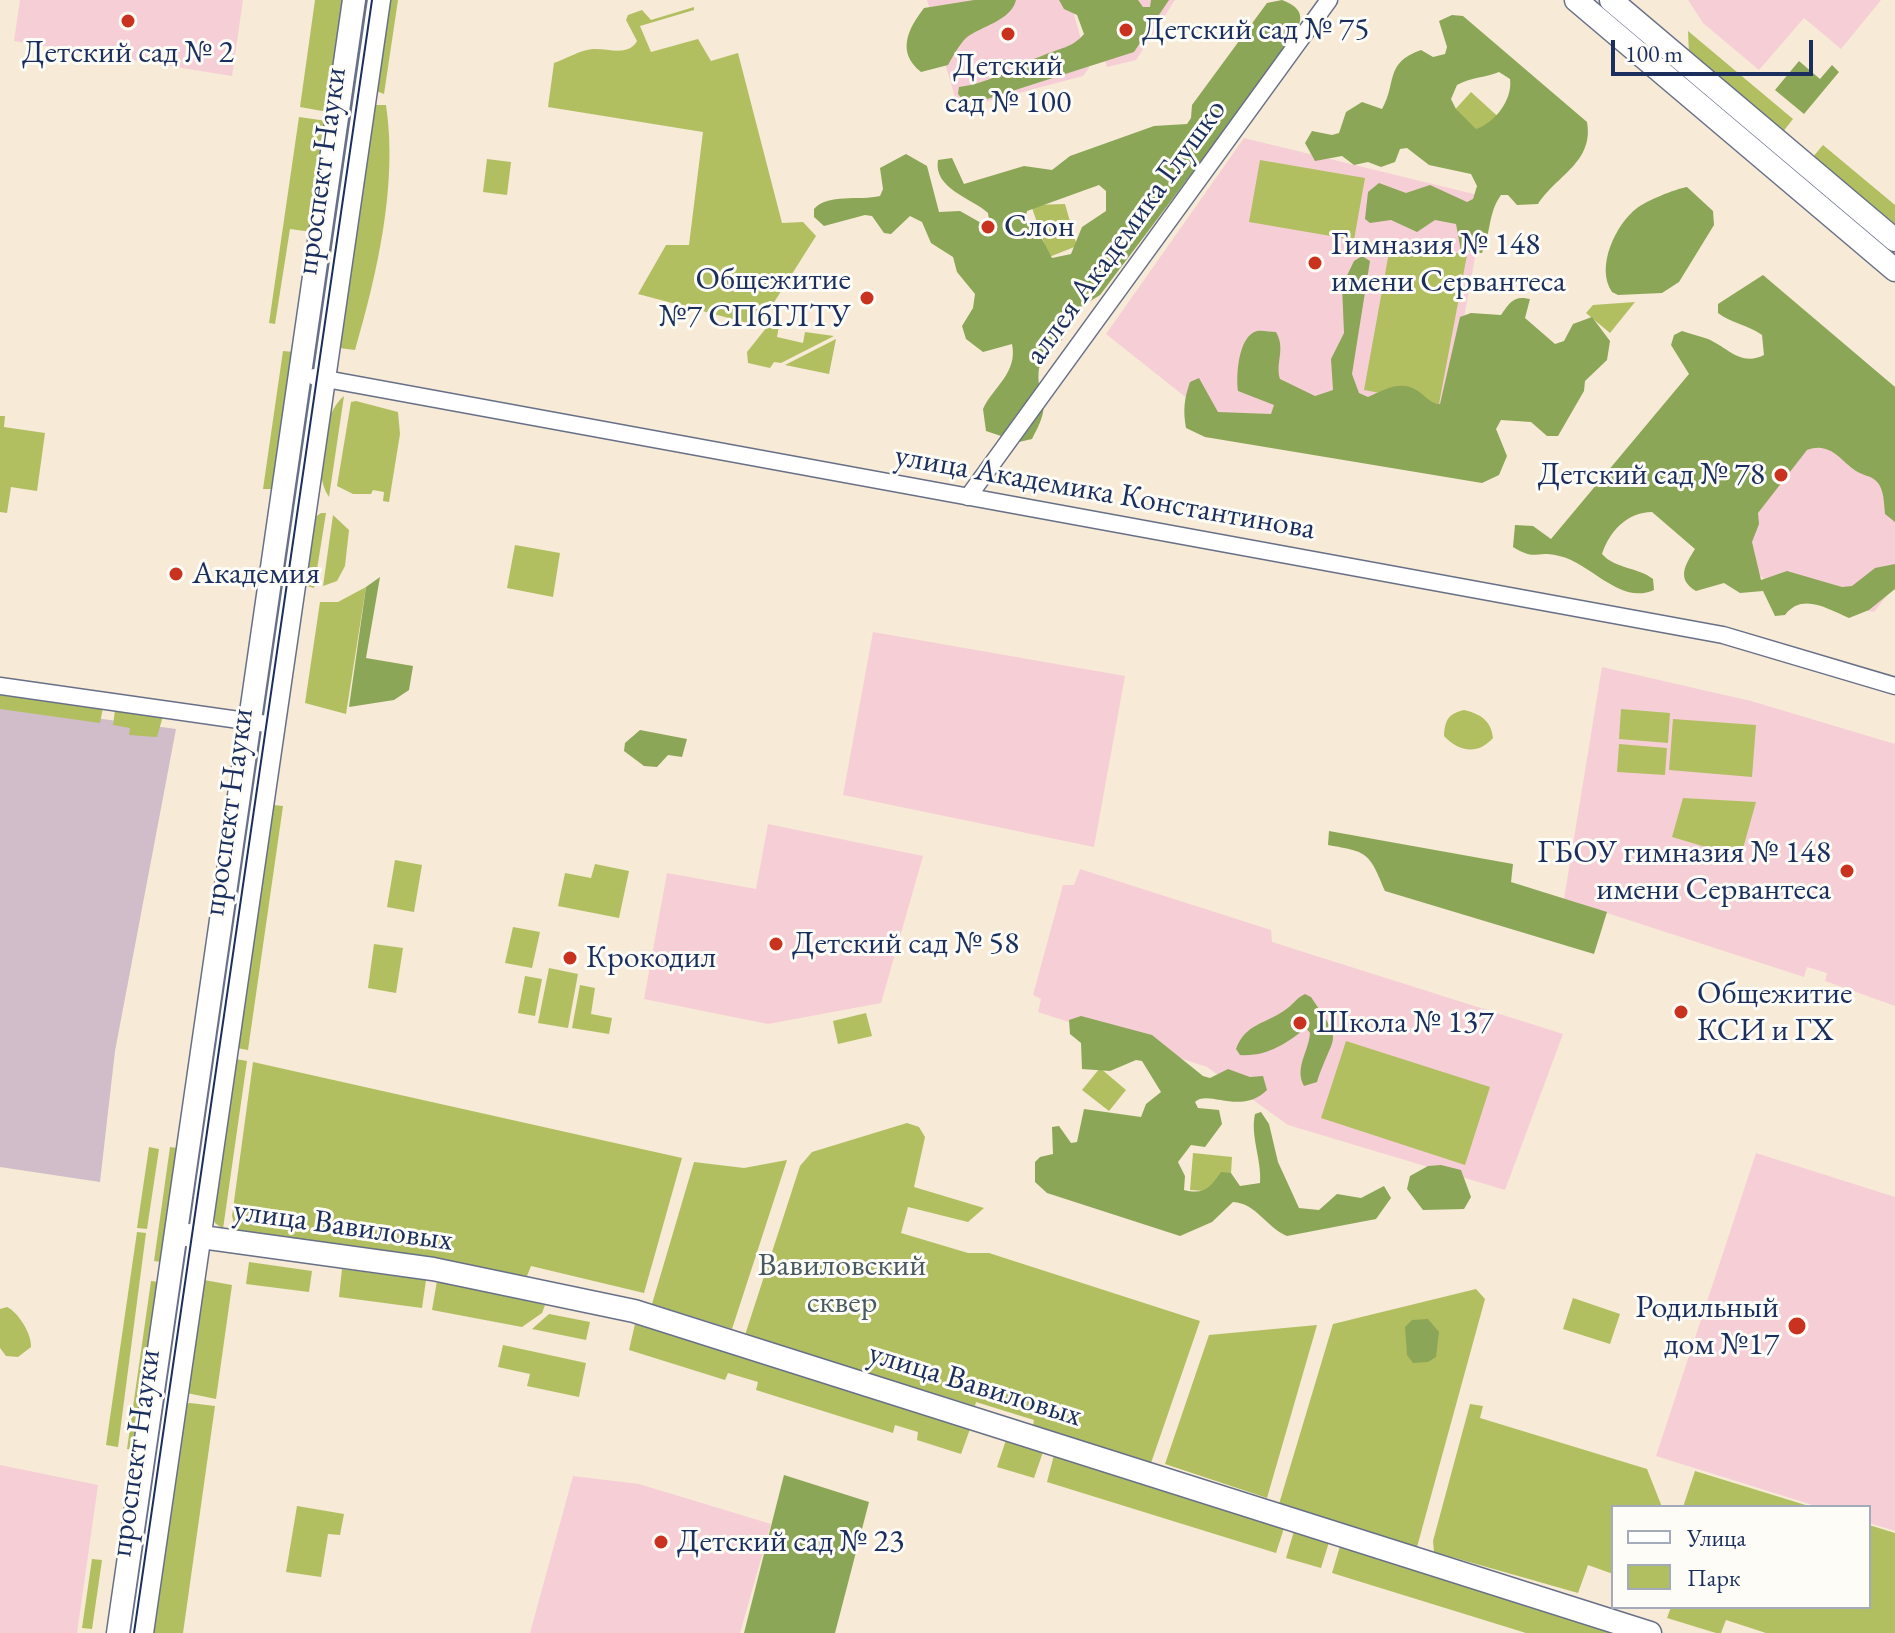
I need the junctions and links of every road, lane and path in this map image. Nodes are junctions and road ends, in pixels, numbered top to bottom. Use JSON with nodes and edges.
{"nodes":[{"id":1,"x":354,"y":0,"type":"edge"},
{"id":2,"x":379,"y":0,"type":"edge"},
{"id":3,"x":1329,"y":0,"type":"edge"},
{"id":4,"x":1576,"y":0,"type":"edge"},
{"id":5,"x":1611,"y":0,"type":"edge"},
{"id":6,"x":1895,"y":240,"type":"edge"},
{"id":7,"x":1895,"y":270,"type":"edge"},
{"id":8,"x":300,"y":375,"type":"junction"},
{"id":9,"x":324,"y":379,"type":"junction"},
{"id":10,"x":968,"y":497,"type":"junction"},
{"id":11,"x":0,"y":686,"type":"edge"},
{"id":12,"x":1895,"y":686,"type":"edge"},
{"id":13,"x":250,"y":721,"type":"junction"},
{"id":14,"x":274,"y":725,"type":"junction"},
{"id":15,"x":175,"y":1233,"type":"junction"},
{"id":16,"x":199,"y":1237,"type":"junction"},
{"id":17,"x":118,"y":1633,"type":"edge"},
{"id":18,"x":142,"y":1633,"type":"edge"},
{"id":19,"x":1650,"y":1633,"type":"edge"}],
"edges":[{"from":1,"to":8,"type":"main road","name":"проспект Науки"},
{"from":2,"to":9,"type":"main road","name":"проспект Науки"},
{"from":3,"to":10,"type":"street","name":"аллея Академика Глушко"},
{"from":4,"to":7,"type":"main road"},
{"from":5,"to":6,"type":"main road"},
{"from":8,"to":9,"type":"street","name":"улица Академика Константинова"},
{"from":8,"to":13,"type":"main road","name":"проспект Науки"},
{"from":9,"to":10,"type":"street","name":"улица Академика Константинова"},
{"from":9,"to":14,"type":"main road","name":"проспект Науки"},
{"from":10,"to":12,"type":"street","name":"улица Академика Константинова"},
{"from":11,"to":13,"type":"street"},
{"from":13,"to":14,"type":"street"},
{"from":13,"to":15,"type":"main road","name":"проспект Науки"},
{"from":14,"to":16,"type":"main road","name":"проспект Науки"},
{"from":15,"to":16,"type":"main road","name":"улица Вавиловых"},
{"from":15,"to":17,"type":"main road","name":"проспект Науки"},
{"from":16,"to":18,"type":"main road","name":"проспект Науки"},
{"from":16,"to":19,"type":"main road","name":"улица Вавиловых"}]}
